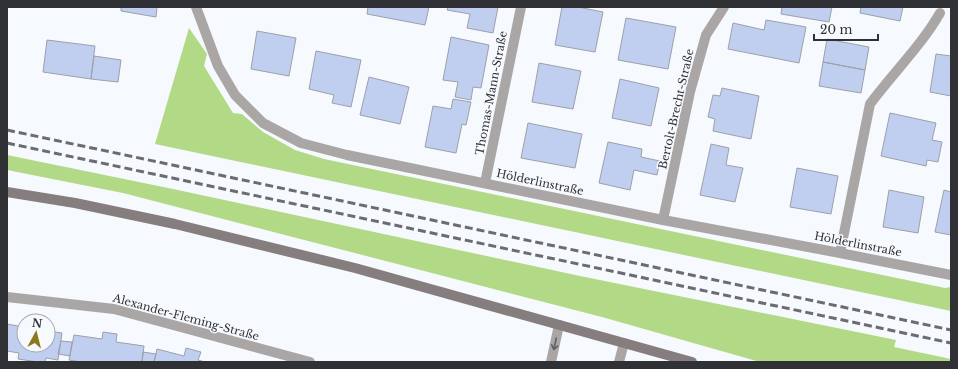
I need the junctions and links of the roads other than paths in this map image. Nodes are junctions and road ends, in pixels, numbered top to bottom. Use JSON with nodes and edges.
{"nodes":[{"id":1,"x":196,"y":7,"type":"edge"},
{"id":2,"x":521,"y":7,"type":"edge"},
{"id":3,"x":724,"y":7,"type":"edge"},
{"id":4,"x":940,"y":14,"type":"dead end"},
{"id":5,"x":485,"y":183,"type":"junction"},
{"id":6,"x":7,"y":192,"type":"edge"},
{"id":7,"x":663,"y":220,"type":"junction"},
{"id":8,"x":840,"y":253,"type":"junction"},
{"id":9,"x":951,"y":275,"type":"edge"},
{"id":10,"x":7,"y":297,"type":"edge"},
{"id":11,"x":559,"y":325,"type":"junction"},
{"id":12,"x":624,"y":343,"type":"junction"},
{"id":13,"x":310,"y":362,"type":"edge"},
{"id":14,"x":551,"y":362,"type":"edge"},
{"id":15,"x":619,"y":362,"type":"edge"},
{"id":16,"x":692,"y":362,"type":"edge"}],
"edges":[{"from":1,"to":5,"type":"street","name":"Hölderlinstraße"},
{"from":2,"to":5,"type":"street","name":"Thomas-Mann-Straße"},
{"from":3,"to":7,"type":"street","name":"Bertolt-Brecht-Straße"},
{"from":4,"to":8,"type":"street"},
{"from":5,"to":7,"type":"street","name":"Hölderlinstraße"},
{"from":6,"to":11,"type":"main road"},
{"from":7,"to":8,"type":"street","name":"Hölderlinstraße"},
{"from":8,"to":9,"type":"street","name":"Hölderlinstraße"},
{"from":10,"to":13,"type":"street","name":"Alexander-Fleming-Straße"},
{"from":11,"to":12,"type":"main road"},
{"from":11,"to":14,"type":"street","one_way":true},
{"from":12,"to":15,"type":"street"},
{"from":12,"to":16,"type":"main road"}]}
